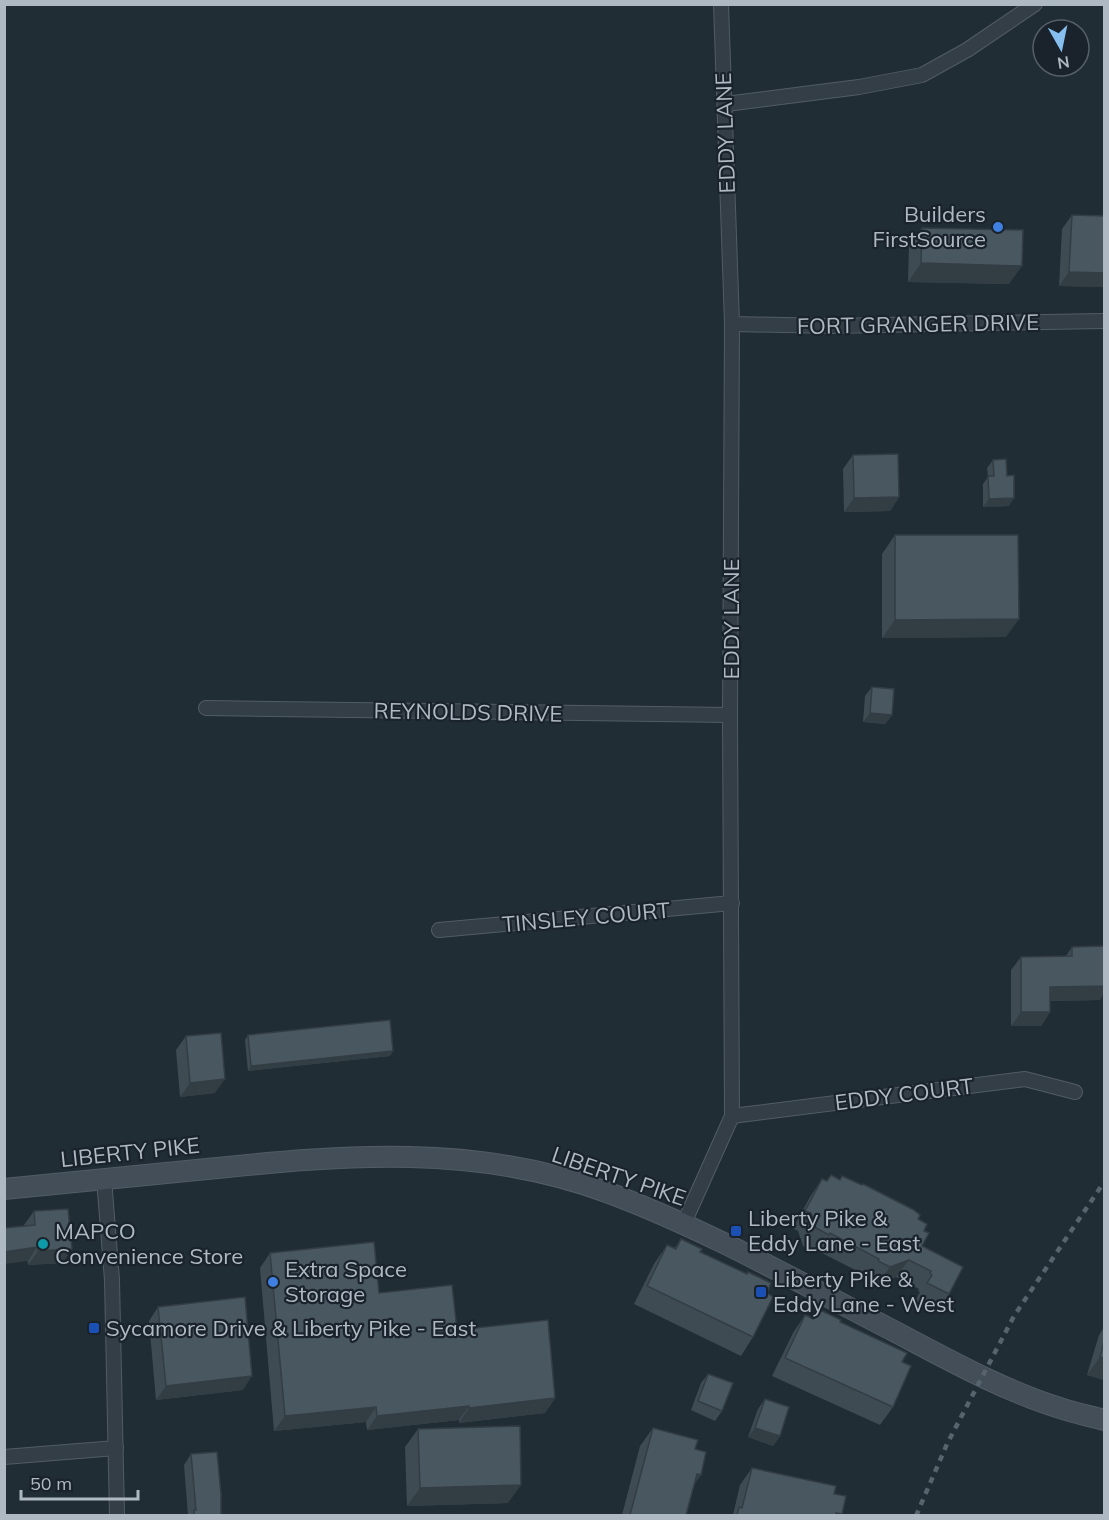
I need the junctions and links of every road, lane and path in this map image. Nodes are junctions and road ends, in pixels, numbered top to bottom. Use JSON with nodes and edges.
{"nodes":[{"id":1,"x":721,"y":4,"type":"edge"},
{"id":2,"x":1035,"y":4,"type":"edge"},
{"id":3,"x":726,"y":104,"type":"junction"},
{"id":4,"x":1104,"y":321,"type":"edge"},
{"id":5,"x":732,"y":324,"type":"junction"},
{"id":6,"x":206,"y":708,"type":"dead end"},
{"id":7,"x":730,"y":715,"type":"junction"},
{"id":8,"x":732,"y":903,"type":"junction"},
{"id":9,"x":440,"y":930,"type":"dead end"},
{"id":10,"x":1075,"y":1092,"type":"dead end"},
{"id":11,"x":732,"y":1116,"type":"junction"},
{"id":12,"x":104,"y":1179,"type":"junction"},
{"id":13,"x":4,"y":1189,"type":"edge"},
{"id":14,"x":684,"y":1223,"type":"junction"},
{"id":15,"x":1104,"y":1420,"type":"edge"},
{"id":16,"x":116,"y":1448,"type":"junction"},
{"id":17,"x":4,"y":1457,"type":"edge"},
{"id":18,"x":117,"y":1515,"type":"edge"}],
"edges":[{"from":1,"to":3,"type":"street","name":"EDDY LANE"},
{"from":2,"to":3,"type":"street"},
{"from":3,"to":5,"type":"street","name":"EDDY LANE"},
{"from":4,"to":5,"type":"street","name":"FORT GRANGER DRIVE"},
{"from":5,"to":7,"type":"street","name":"EDDY LANE"},
{"from":6,"to":7,"type":"street","name":"REYNOLDS DRIVE"},
{"from":7,"to":8,"type":"street","name":"EDDY LANE"},
{"from":8,"to":9,"type":"street","name":"TINSLEY COURT"},
{"from":8,"to":11,"type":"street","name":"EDDY LANE"},
{"from":10,"to":11,"type":"street","name":"EDDY COURT"},
{"from":11,"to":14,"type":"street","name":"EDDY LANE"},
{"from":12,"to":13,"type":"street","name":"LIBERTY PIKE"},
{"from":12,"to":14,"type":"street","name":"LIBERTY PIKE"},
{"from":12,"to":16,"type":"street"},
{"from":14,"to":15,"type":"street","name":"LIBERTY PIKE"},
{"from":16,"to":17,"type":"street"},
{"from":16,"to":18,"type":"street"}]}
